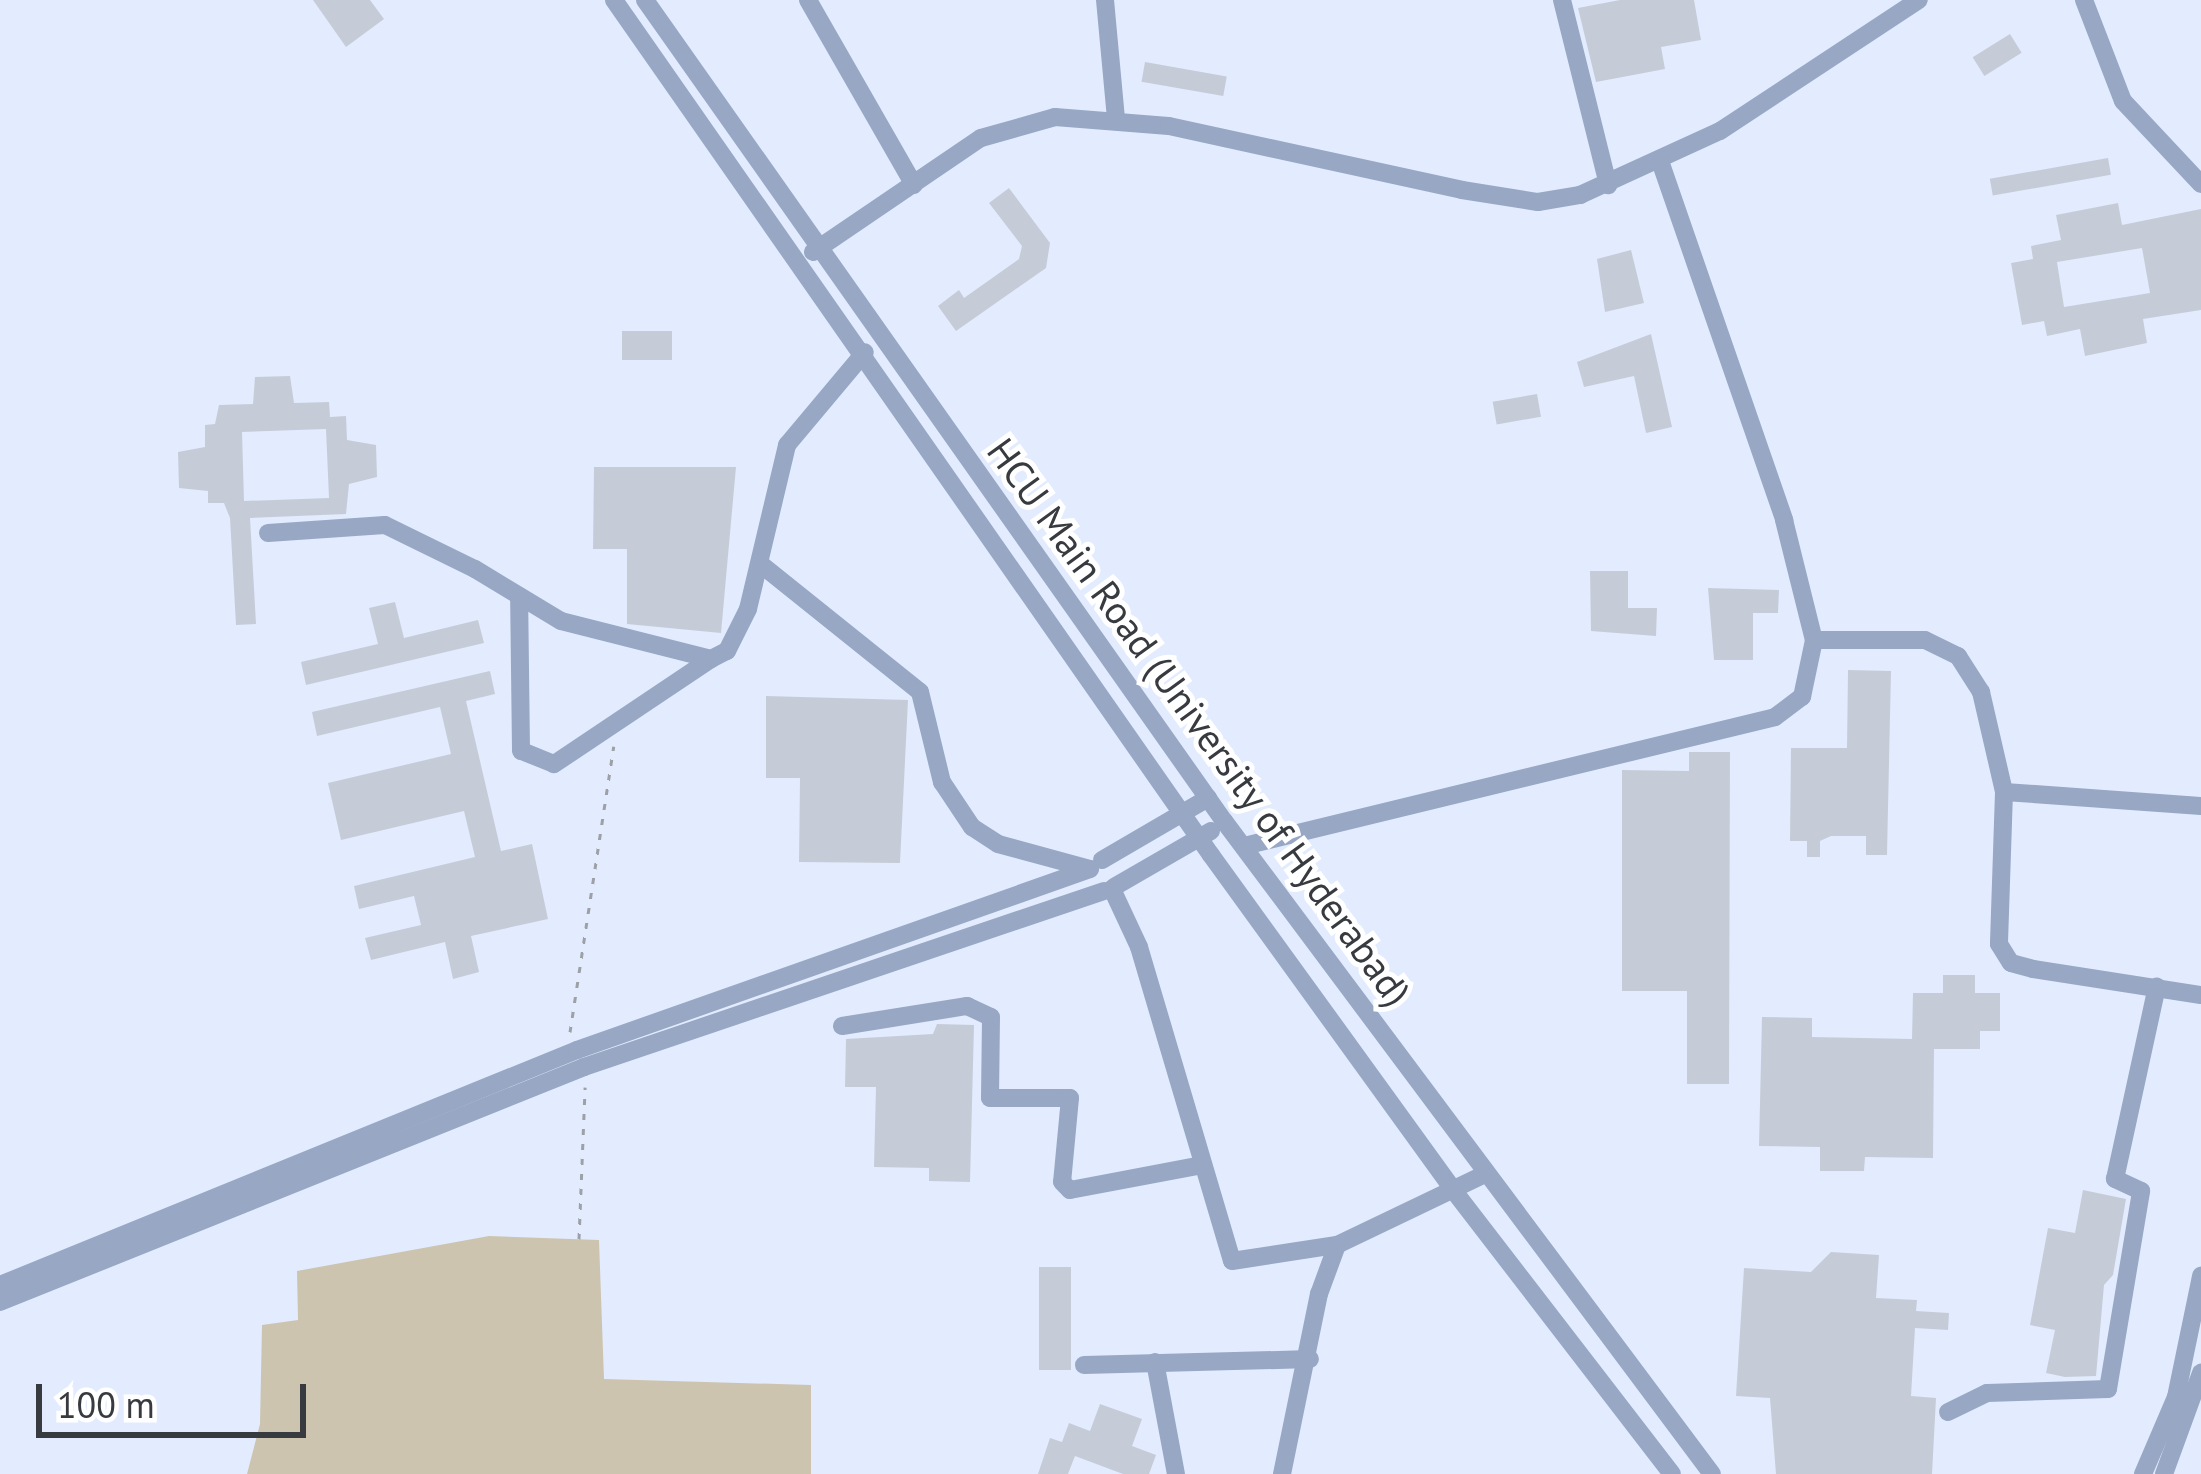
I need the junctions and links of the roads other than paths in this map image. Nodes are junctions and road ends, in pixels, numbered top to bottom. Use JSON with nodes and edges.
{"nodes":[{"id":1,"x":614,"y":0,"type":"edge"},
{"id":2,"x":645,"y":0,"type":"edge"},
{"id":3,"x":808,"y":0,"type":"edge"},
{"id":4,"x":1105,"y":0,"type":"edge"},
{"id":5,"x":1562,"y":0,"type":"edge"},
{"id":6,"x":1918,"y":0,"type":"edge"},
{"id":7,"x":2084,"y":0,"type":"edge"},
{"id":8,"x":1116,"y":119,"type":"junction"},
{"id":9,"x":1660,"y":161,"type":"junction"},
{"id":10,"x":2201,"y":184,"type":"edge"},
{"id":11,"x":914,"y":185,"type":"junction"},
{"id":12,"x":1608,"y":185,"type":"junction"},
{"id":13,"x":821,"y":247,"type":"junction"},
{"id":14,"x":800,"y":262,"type":"junction"},
{"id":15,"x":866,"y":352,"type":"junction"},
{"id":16,"x":268,"y":533,"type":"dead end"},
{"id":17,"x":763,"y":566,"type":"junction"},
{"id":18,"x":519,"y":596,"type":"junction"},
{"id":19,"x":1814,"y":640,"type":"junction"},
{"id":20,"x":711,"y":658,"type":"junction"},
{"id":21,"x":2004,"y":792,"type":"junction"},
{"id":22,"x":1208,"y":798,"type":"junction"},
{"id":23,"x":2201,"y":806,"type":"edge"},
{"id":24,"x":1185,"y":815,"type":"junction"},
{"id":25,"x":1224,"y":821,"type":"junction"},
{"id":26,"x":1201,"y":838,"type":"junction"},
{"id":27,"x":1244,"y":846,"type":"junction"},
{"id":28,"x":1096,"y":865,"type":"junction"},
{"id":29,"x":1110,"y":889,"type":"junction"},
{"id":30,"x":2157,"y":987,"type":"junction"},
{"id":31,"x":2201,"y":995,"type":"edge"},
{"id":32,"x":842,"y":1026,"type":"dead end"},
{"id":33,"x":580,"y":1059,"type":"junction"},
{"id":34,"x":1202,"y":1165,"type":"junction"},
{"id":35,"x":1483,"y":1175,"type":"junction"},
{"id":36,"x":1454,"y":1191,"type":"junction"},
{"id":37,"x":1337,"y":1245,"type":"junction"},
{"id":38,"x":2201,"y":1276,"type":"edge"},
{"id":39,"x":0,"y":1285,"type":"edge"},
{"id":40,"x":0,"y":1302,"type":"edge"},
{"id":41,"x":1310,"y":1359,"type":"junction"},
{"id":42,"x":1155,"y":1362,"type":"junction"},
{"id":43,"x":1084,"y":1365,"type":"dead end"},
{"id":44,"x":2201,"y":1373,"type":"edge"},
{"id":45,"x":1948,"y":1412,"type":"dead end"},
{"id":46,"x":1176,"y":1474,"type":"edge"},
{"id":47,"x":1282,"y":1474,"type":"edge"},
{"id":48,"x":1672,"y":1474,"type":"edge"},
{"id":49,"x":1712,"y":1474,"type":"edge"},
{"id":50,"x":2143,"y":1474,"type":"edge"},
{"id":51,"x":2164,"y":1474,"type":"edge"}],
"edges":[{"from":1,"to":14,"type":"street","name":"HCU Main Road (University of Hyderabad)"},
{"from":2,"to":13,"type":"street","name":"HCU Main Road (University of Hyderabad)"},
{"from":3,"to":11,"type":"street"},
{"from":4,"to":8,"type":"street"},
{"from":5,"to":12,"type":"street"},
{"from":6,"to":9,"type":"street"},
{"from":7,"to":10,"type":"street"},
{"from":8,"to":11,"type":"street"},
{"from":8,"to":12,"type":"street"},
{"from":9,"to":12,"type":"street"},
{"from":9,"to":19,"type":"street"},
{"from":11,"to":13,"type":"street"},
{"from":13,"to":14,"type":"street"},
{"from":13,"to":22,"type":"street","name":"HCU Main Road (University of Hyderabad)"},
{"from":14,"to":15,"type":"street","name":"HCU Main Road (University of Hyderabad)"},
{"from":15,"to":17,"type":"street"},
{"from":15,"to":24,"type":"street","name":"HCU Main Road (University of Hyderabad)"},
{"from":16,"to":18,"type":"street"},
{"from":17,"to":20,"type":"street"},
{"from":17,"to":28,"type":"street"},
{"from":18,"to":20,"type":"street"},
{"from":18,"to":20,"type":"street"},
{"from":19,"to":21,"type":"street"},
{"from":19,"to":27,"type":"street"},
{"from":21,"to":23,"type":"street"},
{"from":21,"to":30,"type":"street"},
{"from":22,"to":24,"type":"street"},
{"from":22,"to":25,"type":"street","name":"HCU Main Road (University of Hyderabad)"},
{"from":24,"to":26,"type":"street","name":"HCU Main Road (University of Hyderabad)"},
{"from":24,"to":28,"type":"street"},
{"from":25,"to":26,"type":"street"},
{"from":25,"to":27,"type":"street","name":"HCU Main Road (University of Hyderabad)"},
{"from":26,"to":29,"type":"street"},
{"from":26,"to":36,"type":"street","name":"HCU Main Road (University of Hyderabad)"},
{"from":27,"to":35,"type":"street","name":"HCU Main Road (University of Hyderabad)"},
{"from":28,"to":29,"type":"street"},
{"from":28,"to":33,"type":"street"},
{"from":29,"to":33,"type":"street"},
{"from":29,"to":34,"type":"street"},
{"from":30,"to":31,"type":"street"},
{"from":30,"to":45,"type":"street"},
{"from":32,"to":34,"type":"street"},
{"from":33,"to":39,"type":"street"},
{"from":33,"to":40,"type":"street"},
{"from":34,"to":37,"type":"street"},
{"from":35,"to":36,"type":"street"},
{"from":35,"to":49,"type":"street","name":"HCU Main Road (University of Hyderabad)"},
{"from":36,"to":37,"type":"street"},
{"from":36,"to":48,"type":"street","name":"HCU Main Road (University of Hyderabad)"},
{"from":37,"to":41,"type":"street"},
{"from":38,"to":50,"type":"street"},
{"from":41,"to":42,"type":"street"},
{"from":41,"to":47,"type":"street"},
{"from":42,"to":43,"type":"street"},
{"from":42,"to":46,"type":"street"},
{"from":44,"to":51,"type":"street"}]}
